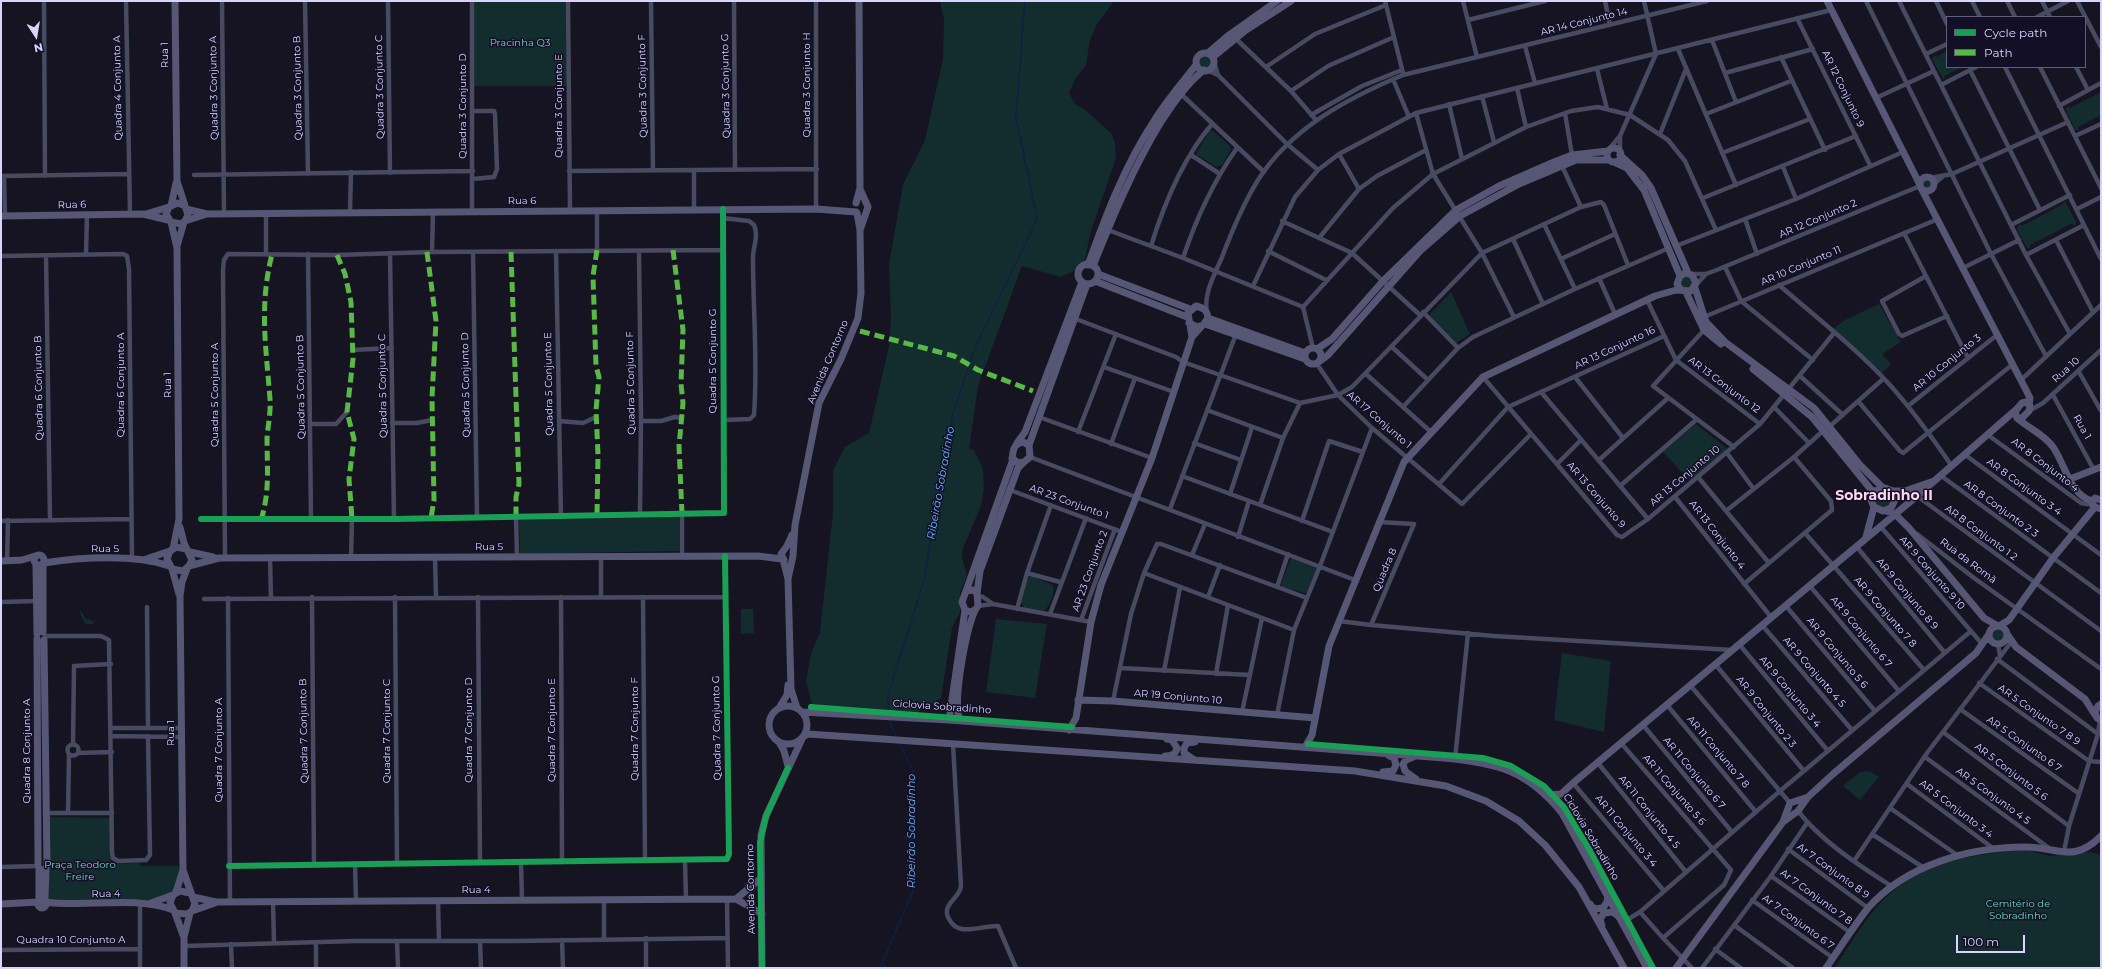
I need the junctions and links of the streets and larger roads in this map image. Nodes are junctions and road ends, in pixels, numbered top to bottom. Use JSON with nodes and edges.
{"nodes":[{"id":1,"x":44,"y":1,"type":"edge"},
{"id":2,"x":126,"y":1,"type":"edge"},
{"id":3,"x":175,"y":1,"type":"edge"},
{"id":4,"x":222,"y":1,"type":"edge"},
{"id":5,"x":305,"y":1,"type":"edge"},
{"id":6,"x":388,"y":1,"type":"edge"},
{"id":7,"x":472,"y":1,"type":"edge"},
{"id":8,"x":568,"y":1,"type":"edge"},
{"id":9,"x":651,"y":1,"type":"edge"},
{"id":10,"x":734,"y":1,"type":"edge"},
{"id":11,"x":816,"y":1,"type":"edge"},
{"id":12,"x":859,"y":1,"type":"edge"},
{"id":13,"x":1277,"y":1,"type":"edge"},
{"id":14,"x":1290,"y":1,"type":"edge"},
{"id":15,"x":1463,"y":1,"type":"edge"},
{"id":16,"x":1545,"y":1,"type":"edge"},
{"id":17,"x":1605,"y":1,"type":"edge"},
{"id":18,"x":1644,"y":1,"type":"edge"},
{"id":19,"x":1707,"y":1,"type":"edge"},
{"id":20,"x":1827,"y":1,"type":"edge"},
{"id":21,"x":1866,"y":1,"type":"edge"},
{"id":22,"x":1899,"y":1,"type":"edge"},
{"id":23,"x":1936,"y":1,"type":"edge"},
{"id":24,"x":1972,"y":1,"type":"edge"},
{"id":25,"x":2007,"y":1,"type":"edge"},
{"id":26,"x":2042,"y":1,"type":"edge"},
{"id":27,"x":2068,"y":1,"type":"edge"},
{"id":28,"x":2077,"y":1,"type":"edge"},
{"id":29,"x":1386,"y":3,"type":"edge"},
{"id":30,"x":1686,"y":3,"type":"edge"},
{"id":31,"x":1831,"y":10,"type":"junction"},
{"id":32,"x":2048,"y":12,"type":"junction"},
{"id":33,"x":1647,"y":16,"type":"junction"},
{"id":34,"x":1980,"y":16,"type":"edge"},
{"id":35,"x":2014,"y":16,"type":"edge"},
{"id":36,"x":2039,"y":16,"type":"edge"},
{"id":37,"x":2050,"y":16,"type":"edge"},
{"id":38,"x":2085,"y":16,"type":"edge"},
{"id":39,"x":1797,"y":18,"type":"junction"},
{"id":40,"x":2086,"y":18,"type":"edge"},
{"id":41,"x":1468,"y":20,"type":"junction"},
{"id":42,"x":1946,"y":22,"type":"edge"},
{"id":43,"x":1610,"y":25,"type":"junction"},
{"id":44,"x":1394,"y":37,"type":"junction"},
{"id":45,"x":1235,"y":38,"type":"junction"},
{"id":46,"x":1712,"y":40,"type":"junction"},
{"id":47,"x":1946,"y":44,"type":"edge"},
{"id":48,"x":1525,"y":46,"type":"junction"},
{"id":49,"x":2101,"y":47,"type":"edge"},
{"id":50,"x":1678,"y":49,"type":"junction"},
{"id":51,"x":1813,"y":49,"type":"junction"},
{"id":52,"x":1656,"y":54,"type":"junction"},
{"id":53,"x":1926,"y":54,"type":"junction"},
{"id":54,"x":1212,"y":57,"type":"junction"},
{"id":55,"x":1477,"y":57,"type":"junction"},
{"id":56,"x":1781,"y":57,"type":"junction"},
{"id":57,"x":1196,"y":65,"type":"junction"},
{"id":58,"x":1266,"y":67,"type":"junction"},
{"id":59,"x":1686,"y":68,"type":"junction"},
{"id":60,"x":1974,"y":68,"type":"edge"},
{"id":61,"x":2006,"y":68,"type":"edge"},
{"id":62,"x":2041,"y":68,"type":"edge"},
{"id":63,"x":2077,"y":68,"type":"edge"},
{"id":64,"x":1597,"y":69,"type":"junction"},
{"id":65,"x":1205,"y":70,"type":"junction"},
{"id":66,"x":1970,"y":70,"type":"junction"},
{"id":67,"x":1934,"y":71,"type":"junction"},
{"id":68,"x":1403,"y":73,"type":"junction"},
{"id":69,"x":1725,"y":73,"type":"junction"},
{"id":70,"x":1218,"y":75,"type":"junction"},
{"id":71,"x":1393,"y":79,"type":"junction"},
{"id":72,"x":1791,"y":81,"type":"junction"},
{"id":73,"x":1535,"y":83,"type":"junction"},
{"id":74,"x":1907,"y":83,"type":"junction"},
{"id":75,"x":2101,"y":83,"type":"edge"},
{"id":76,"x":1941,"y":85,"type":"junction"},
{"id":77,"x":1517,"y":88,"type":"junction"},
{"id":78,"x":2088,"y":90,"type":"junction"},
{"id":79,"x":1291,"y":91,"type":"junction"},
{"id":80,"x":1181,"y":94,"type":"junction"},
{"id":81,"x":1482,"y":96,"type":"junction"},
{"id":82,"x":1876,"y":98,"type":"junction"},
{"id":83,"x":1736,"y":102,"type":"junction"},
{"id":84,"x":1449,"y":104,"type":"junction"},
{"id":85,"x":2060,"y":106,"type":"junction"},
{"id":86,"x":1607,"y":109,"type":"junction"},
{"id":87,"x":472,"y":111,"type":"junction"},
{"id":88,"x":1416,"y":113,"type":"junction"},
{"id":89,"x":1565,"y":113,"type":"junction"},
{"id":90,"x":1706,"y":114,"type":"junction"},
{"id":91,"x":1311,"y":115,"type":"junction"},
{"id":92,"x":1630,"y":115,"type":"junction"},
{"id":93,"x":1409,"y":117,"type":"junction"},
{"id":94,"x":1810,"y":119,"type":"junction"},
{"id":95,"x":1316,"y":120,"type":"junction"},
{"id":96,"x":2068,"y":122,"type":"junction"},
{"id":97,"x":1212,"y":124,"type":"junction"},
{"id":98,"x":2101,"y":124,"type":"edge"},
{"id":99,"x":1526,"y":127,"type":"junction"},
{"id":100,"x":1660,"y":134,"type":"junction"},
{"id":101,"x":2039,"y":135,"type":"junction"},
{"id":102,"x":1620,"y":136,"type":"junction"},
{"id":103,"x":1856,"y":136,"type":"junction"},
{"id":104,"x":2075,"y":136,"type":"junction"},
{"id":105,"x":1494,"y":142,"type":"junction"},
{"id":106,"x":1287,"y":144,"type":"junction"},
{"id":107,"x":1237,"y":148,"type":"junction"},
{"id":108,"x":2009,"y":148,"type":"junction"},
{"id":109,"x":1426,"y":150,"type":"junction"},
{"id":110,"x":1609,"y":150,"type":"junction"},
{"id":111,"x":1825,"y":150,"type":"junction"},
{"id":112,"x":1903,"y":152,"type":"junction"},
{"id":113,"x":1722,"y":153,"type":"junction"},
{"id":114,"x":1339,"y":154,"type":"junction"},
{"id":115,"x":1620,"y":154,"type":"junction"},
{"id":116,"x":1191,"y":155,"type":"junction"},
{"id":117,"x":1572,"y":155,"type":"junction"},
{"id":118,"x":1462,"y":158,"type":"junction"},
{"id":119,"x":1611,"y":161,"type":"junction"},
{"id":120,"x":1979,"y":162,"type":"junction"},
{"id":121,"x":1870,"y":165,"type":"junction"},
{"id":122,"x":1562,"y":166,"type":"junction"},
{"id":123,"x":1783,"y":166,"type":"junction"},
{"id":124,"x":817,"y":169,"type":"junction"},
{"id":125,"x":653,"y":170,"type":"junction"},
{"id":126,"x":694,"y":170,"type":"junction"},
{"id":127,"x":735,"y":170,"type":"junction"},
{"id":128,"x":1318,"y":170,"type":"junction"},
{"id":129,"x":473,"y":171,"type":"junction"},
{"id":130,"x":569,"y":171,"type":"junction"},
{"id":131,"x":351,"y":172,"type":"junction"},
{"id":132,"x":1264,"y":172,"type":"junction"},
{"id":133,"x":390,"y":173,"type":"junction"},
{"id":134,"x":128,"y":174,"type":"junction"},
{"id":135,"x":224,"y":174,"type":"junction"},
{"id":136,"x":308,"y":174,"type":"junction"},
{"id":137,"x":1220,"y":174,"type":"junction"},
{"id":138,"x":1433,"y":174,"type":"junction"},
{"id":139,"x":1915,"y":174,"type":"junction"},
{"id":140,"x":1952,"y":174,"type":"junction"},
{"id":141,"x":194,"y":175,"type":"dead end"},
{"id":142,"x":3,"y":176,"type":"edge"},
{"id":143,"x":45,"y":176,"type":"junction"},
{"id":144,"x":1944,"y":176,"type":"junction"},
{"id":145,"x":473,"y":179,"type":"junction"},
{"id":146,"x":1930,"y":180,"type":"junction"},
{"id":147,"x":177,"y":181,"type":"junction"},
{"id":148,"x":1736,"y":185,"type":"junction"},
{"id":149,"x":1920,"y":187,"type":"junction"},
{"id":150,"x":860,"y":188,"type":"junction"},
{"id":151,"x":2101,"y":188,"type":"edge"},
{"id":152,"x":1358,"y":189,"type":"junction"},
{"id":153,"x":1929,"y":191,"type":"junction"},
{"id":154,"x":2070,"y":195,"type":"junction"},
{"id":155,"x":2101,"y":197,"type":"edge"},
{"id":156,"x":1703,"y":198,"type":"junction"},
{"id":157,"x":1796,"y":199,"type":"junction"},
{"id":158,"x":864,"y":202,"type":"junction"},
{"id":159,"x":1929,"y":203,"type":"junction"},
{"id":160,"x":1581,"y":206,"type":"junction"},
{"id":161,"x":170,"y":207,"type":"junction"},
{"id":162,"x":185,"y":207,"type":"junction"},
{"id":163,"x":856,"y":208,"type":"junction"},
{"id":164,"x":723,"y":209,"type":"junction"},
{"id":165,"x":816,"y":209,"type":"junction"},
{"id":166,"x":597,"y":210,"type":"junction"},
{"id":167,"x":694,"y":210,"type":"junction"},
{"id":168,"x":2040,"y":210,"type":"junction"},
{"id":169,"x":2077,"y":210,"type":"junction"},
{"id":170,"x":570,"y":211,"type":"junction"},
{"id":171,"x":350,"y":212,"type":"junction"},
{"id":172,"x":434,"y":212,"type":"junction"},
{"id":173,"x":472,"y":212,"type":"junction"},
{"id":174,"x":224,"y":213,"type":"junction"},
{"id":175,"x":266,"y":213,"type":"junction"},
{"id":176,"x":866,"y":213,"type":"junction"},
{"id":177,"x":1458,"y":213,"type":"junction"},
{"id":178,"x":130,"y":214,"type":"junction"},
{"id":179,"x":143,"y":214,"type":"junction"},
{"id":180,"x":207,"y":214,"type":"junction"},
{"id":181,"x":87,"y":215,"type":"junction"},
{"id":182,"x":3,"y":216,"type":"edge"},
{"id":183,"x":723,"y":218,"type":"junction"},
{"id":184,"x":1745,"y":219,"type":"junction"},
{"id":185,"x":1938,"y":219,"type":"junction"},
{"id":186,"x":170,"y":221,"type":"junction"},
{"id":187,"x":184,"y":221,"type":"junction"},
{"id":188,"x":1282,"y":221,"type":"junction"},
{"id":189,"x":1544,"y":224,"type":"junction"},
{"id":190,"x":2011,"y":225,"type":"junction"},
{"id":191,"x":2084,"y":225,"type":"junction"},
{"id":192,"x":860,"y":230,"type":"junction"},
{"id":193,"x":1108,"y":230,"type":"junction"},
{"id":194,"x":1716,"y":230,"type":"junction"},
{"id":195,"x":1615,"y":234,"type":"junction"},
{"id":196,"x":1904,"y":234,"type":"junction"},
{"id":197,"x":1320,"y":238,"type":"junction"},
{"id":198,"x":1513,"y":239,"type":"junction"},
{"id":199,"x":2018,"y":240,"type":"junction"},
{"id":200,"x":2056,"y":240,"type":"junction"},
{"id":201,"x":1151,"y":246,"type":"junction"},
{"id":202,"x":1672,"y":247,"type":"junction"},
{"id":203,"x":176,"y":248,"type":"junction"},
{"id":204,"x":597,"y":250,"type":"junction"},
{"id":205,"x":722,"y":250,"type":"junction"},
{"id":206,"x":556,"y":251,"type":"junction"},
{"id":207,"x":639,"y":251,"type":"junction"},
{"id":208,"x":1268,"y":251,"type":"junction"},
{"id":209,"x":432,"y":252,"type":"junction"},
{"id":210,"x":473,"y":252,"type":"junction"},
{"id":211,"x":390,"y":253,"type":"junction"},
{"id":212,"x":1352,"y":253,"type":"junction"},
{"id":213,"x":1482,"y":253,"type":"junction"},
{"id":214,"x":86,"y":254,"type":"junction"},
{"id":215,"x":266,"y":254,"type":"junction"},
{"id":216,"x":308,"y":254,"type":"junction"},
{"id":217,"x":1757,"y":254,"type":"junction"},
{"id":218,"x":1991,"y":254,"type":"junction"},
{"id":219,"x":2026,"y":255,"type":"junction"},
{"id":220,"x":1,"y":256,"type":"edge"},
{"id":221,"x":46,"y":256,"type":"junction"},
{"id":222,"x":1183,"y":258,"type":"junction"},
{"id":223,"x":1561,"y":259,"type":"junction"},
{"id":224,"x":2101,"y":259,"type":"edge"},
{"id":225,"x":1628,"y":265,"type":"junction"},
{"id":226,"x":1091,"y":266,"type":"junction"},
{"id":227,"x":1725,"y":267,"type":"junction"},
{"id":228,"x":1963,"y":268,"type":"junction"},
{"id":229,"x":1216,"y":272,"type":"junction"},
{"id":230,"x":1098,"y":274,"type":"junction"},
{"id":231,"x":1689,"y":274,"type":"junction"},
{"id":232,"x":1706,"y":274,"type":"junction"},
{"id":233,"x":1926,"y":276,"type":"junction"},
{"id":234,"x":1598,"y":278,"type":"junction"},
{"id":235,"x":1679,"y":278,"type":"junction"},
{"id":236,"x":1326,"y":280,"type":"junction"},
{"id":237,"x":1095,"y":281,"type":"junction"},
{"id":238,"x":1084,"y":283,"type":"junction"},
{"id":239,"x":1386,"y":283,"type":"junction"},
{"id":240,"x":1253,"y":286,"type":"junction"},
{"id":241,"x":1779,"y":286,"type":"junction"},
{"id":242,"x":1695,"y":287,"type":"junction"},
{"id":243,"x":1575,"y":289,"type":"junction"},
{"id":244,"x":1684,"y":291,"type":"junction"},
{"id":245,"x":1654,"y":296,"type":"junction"},
{"id":246,"x":1207,"y":297,"type":"junction"},
{"id":247,"x":1646,"y":300,"type":"junction"},
{"id":248,"x":1741,"y":301,"type":"junction"},
{"id":249,"x":1543,"y":304,"type":"junction"},
{"id":250,"x":2101,"y":305,"type":"edge"},
{"id":251,"x":1303,"y":307,"type":"junction"},
{"id":252,"x":1193,"y":308,"type":"junction"},
{"id":253,"x":2093,"y":312,"type":"junction"},
{"id":254,"x":1422,"y":314,"type":"junction"},
{"id":255,"x":1615,"y":314,"type":"junction"},
{"id":256,"x":1947,"y":316,"type":"junction"},
{"id":257,"x":1514,"y":317,"type":"junction"},
{"id":258,"x":1704,"y":317,"type":"junction"},
{"id":259,"x":1076,"y":319,"type":"junction"},
{"id":260,"x":1188,"y":320,"type":"junction"},
{"id":261,"x":1205,"y":320,"type":"junction"},
{"id":262,"x":1704,"y":330,"type":"junction"},
{"id":263,"x":1834,"y":333,"type":"junction"},
{"id":264,"x":1116,"y":334,"type":"junction"},
{"id":265,"x":1236,"y":334,"type":"junction"},
{"id":266,"x":2070,"y":334,"type":"junction"},
{"id":267,"x":1996,"y":335,"type":"junction"},
{"id":268,"x":1664,"y":336,"type":"junction"},
{"id":269,"x":1192,"y":337,"type":"junction"},
{"id":270,"x":1392,"y":347,"type":"junction"},
{"id":271,"x":392,"y":348,"type":"junction"},
{"id":272,"x":1315,"y":348,"type":"junction"},
{"id":273,"x":1458,"y":348,"type":"junction"},
{"id":274,"x":352,"y":350,"type":"dead end"},
{"id":275,"x":2101,"y":350,"type":"edge"},
{"id":276,"x":1305,"y":356,"type":"junction"},
{"id":277,"x":2046,"y":356,"type":"junction"},
{"id":278,"x":1968,"y":358,"type":"junction"},
{"id":279,"x":1676,"y":360,"type":"junction"},
{"id":280,"x":1813,"y":360,"type":"junction"},
{"id":281,"x":1183,"y":362,"type":"junction"},
{"id":282,"x":1319,"y":362,"type":"junction"},
{"id":283,"x":2013,"y":364,"type":"junction"},
{"id":284,"x":1104,"y":367,"type":"junction"},
{"id":285,"x":2079,"y":372,"type":"junction"},
{"id":286,"x":1366,"y":374,"type":"junction"},
{"id":287,"x":1219,"y":375,"type":"junction"},
{"id":288,"x":1800,"y":376,"type":"junction"},
{"id":289,"x":1483,"y":377,"type":"junction"},
{"id":290,"x":1575,"y":377,"type":"junction"},
{"id":291,"x":1134,"y":378,"type":"junction"},
{"id":292,"x":1883,"y":378,"type":"junction"},
{"id":293,"x":1428,"y":380,"type":"junction"},
{"id":294,"x":2021,"y":380,"type":"junction"},
{"id":295,"x":1174,"y":392,"type":"junction"},
{"id":296,"x":1541,"y":392,"type":"junction"},
{"id":297,"x":1787,"y":392,"type":"junction"},
{"id":298,"x":2053,"y":395,"type":"junction"},
{"id":299,"x":1338,"y":396,"type":"junction"},
{"id":300,"x":1668,"y":398,"type":"junction"},
{"id":301,"x":1858,"y":401,"type":"junction"},
{"id":302,"x":1300,"y":403,"type":"junction"},
{"id":303,"x":1908,"y":406,"type":"junction"},
{"id":304,"x":1403,"y":407,"type":"junction"},
{"id":305,"x":1508,"y":407,"type":"junction"},
{"id":306,"x":1775,"y":408,"type":"junction"},
{"id":307,"x":1207,"y":410,"type":"junction"},
{"id":308,"x":2023,"y":410,"type":"junction"},
{"id":309,"x":347,"y":412,"type":"dead end"},
{"id":310,"x":2101,"y":412,"type":"edge"},
{"id":311,"x":1843,"y":415,"type":"junction"},
{"id":312,"x":596,"y":417,"type":"dead end"},
{"id":313,"x":1038,"y":417,"type":"junction"},
{"id":314,"x":682,"y":418,"type":"dead end"},
{"id":315,"x":432,"y":420,"type":"dead end"},
{"id":316,"x":724,"y":420,"type":"junction"},
{"id":317,"x":1696,"y":420,"type":"junction"},
{"id":318,"x":559,"y":421,"type":"junction"},
{"id":319,"x":641,"y":421,"type":"junction"},
{"id":320,"x":392,"y":423,"type":"junction"},
{"id":321,"x":310,"y":424,"type":"junction"},
{"id":322,"x":1760,"y":424,"type":"junction"},
{"id":323,"x":1252,"y":427,"type":"junction"},
{"id":324,"x":1372,"y":428,"type":"junction"},
{"id":325,"x":1827,"y":428,"type":"junction"},
{"id":326,"x":1078,"y":432,"type":"junction"},
{"id":327,"x":1431,"y":432,"type":"junction"},
{"id":328,"x":1929,"y":432,"type":"junction"},
{"id":329,"x":1531,"y":434,"type":"junction"},
{"id":330,"x":1988,"y":435,"type":"junction"},
{"id":331,"x":1283,"y":438,"type":"junction"},
{"id":332,"x":1623,"y":438,"type":"junction"},
{"id":333,"x":1581,"y":440,"type":"junction"},
{"id":334,"x":1017,"y":443,"type":"junction"},
{"id":335,"x":1194,"y":443,"type":"junction"},
{"id":336,"x":1809,"y":443,"type":"junction"},
{"id":337,"x":1111,"y":444,"type":"junction"},
{"id":338,"x":1029,"y":445,"type":"junction"},
{"id":339,"x":1734,"y":448,"type":"junction"},
{"id":340,"x":1363,"y":452,"type":"junction"},
{"id":341,"x":1727,"y":453,"type":"junction"},
{"id":342,"x":1964,"y":454,"type":"junction"},
{"id":343,"x":1794,"y":456,"type":"junction"},
{"id":344,"x":1030,"y":457,"type":"junction"},
{"id":345,"x":1012,"y":458,"type":"junction"},
{"id":346,"x":1152,"y":458,"type":"junction"},
{"id":347,"x":1408,"y":458,"type":"junction"},
{"id":348,"x":1241,"y":460,"type":"junction"},
{"id":349,"x":1598,"y":460,"type":"junction"},
{"id":350,"x":1024,"y":462,"type":"junction"},
{"id":351,"x":1557,"y":464,"type":"junction"},
{"id":352,"x":1951,"y":465,"type":"junction"},
{"id":353,"x":2097,"y":469,"type":"edge"},
{"id":354,"x":1940,"y":475,"type":"junction"},
{"id":355,"x":1182,"y":476,"type":"junction"},
{"id":356,"x":1698,"y":477,"type":"junction"},
{"id":357,"x":2070,"y":479,"type":"junction"},
{"id":358,"x":1931,"y":482,"type":"junction"},
{"id":359,"x":1439,"y":484,"type":"junction"},
{"id":360,"x":1620,"y":486,"type":"junction"},
{"id":361,"x":1882,"y":487,"type":"junction"},
{"id":362,"x":1754,"y":488,"type":"junction"},
{"id":363,"x":1010,"y":490,"type":"junction"},
{"id":364,"x":1905,"y":491,"type":"junction"},
{"id":365,"x":1873,"y":492,"type":"junction"},
{"id":366,"x":1893,"y":492,"type":"junction"},
{"id":367,"x":1230,"y":494,"type":"junction"},
{"id":368,"x":1136,"y":496,"type":"junction"},
{"id":369,"x":1675,"y":496,"type":"junction"},
{"id":370,"x":1917,"y":496,"type":"junction"},
{"id":371,"x":2101,"y":499,"type":"edge"},
{"id":372,"x":1249,"y":501,"type":"junction"},
{"id":373,"x":1895,"y":503,"type":"junction"},
{"id":374,"x":1051,"y":505,"type":"junction"},
{"id":375,"x":1260,"y":505,"type":"junction"},
{"id":376,"x":1874,"y":507,"type":"junction"},
{"id":377,"x":2097,"y":507,"type":"edge"},
{"id":378,"x":1170,"y":509,"type":"junction"},
{"id":379,"x":1726,"y":511,"type":"junction"},
{"id":380,"x":1886,"y":511,"type":"junction"},
{"id":381,"x":682,"y":514,"type":"junction"},
{"id":382,"x":1895,"y":514,"type":"junction"},
{"id":383,"x":640,"y":515,"type":"junction"},
{"id":384,"x":516,"y":517,"type":"junction"},
{"id":385,"x":561,"y":517,"type":"junction"},
{"id":386,"x":477,"y":518,"type":"junction"},
{"id":387,"x":1086,"y":518,"type":"junction"},
{"id":388,"x":201,"y":519,"type":"dead end"},
{"id":389,"x":311,"y":519,"type":"junction"},
{"id":390,"x":352,"y":519,"type":"junction"},
{"id":391,"x":394,"y":519,"type":"junction"},
{"id":392,"x":1648,"y":519,"type":"junction"},
{"id":393,"x":1,"y":520,"type":"edge"},
{"id":394,"x":8,"y":520,"type":"junction"},
{"id":395,"x":50,"y":520,"type":"junction"},
{"id":396,"x":130,"y":520,"type":"junction"},
{"id":397,"x":224,"y":520,"type":"junction"},
{"id":398,"x":1302,"y":521,"type":"junction"},
{"id":399,"x":1378,"y":522,"type":"junction"},
{"id":400,"x":179,"y":523,"type":"junction"},
{"id":401,"x":1205,"y":524,"type":"junction"},
{"id":402,"x":795,"y":525,"type":"junction"},
{"id":403,"x":1880,"y":526,"type":"junction"},
{"id":404,"x":1909,"y":528,"type":"junction"},
{"id":405,"x":1118,"y":530,"type":"junction"},
{"id":406,"x":1333,"y":532,"type":"junction"},
{"id":407,"x":1805,"y":533,"type":"junction"},
{"id":408,"x":2072,"y":533,"type":"junction"},
{"id":409,"x":1238,"y":537,"type":"junction"},
{"id":410,"x":1622,"y":537,"type":"joint"},
{"id":411,"x":1866,"y":537,"type":"junction"},
{"id":412,"x":1856,"y":546,"type":"junction"},
{"id":413,"x":171,"y":550,"type":"junction"},
{"id":414,"x":783,"y":550,"type":"junction"},
{"id":415,"x":188,"y":551,"type":"junction"},
{"id":416,"x":1288,"y":554,"type":"junction"},
{"id":417,"x":793,"y":555,"type":"junction"},
{"id":418,"x":1192,"y":555,"type":"junction"},
{"id":419,"x":2101,"y":555,"type":"edge"},
{"id":420,"x":601,"y":556,"type":"junction"},
{"id":421,"x":682,"y":556,"type":"junction"},
{"id":422,"x":725,"y":556,"type":"junction"},
{"id":423,"x":758,"y":556,"type":"junction"},
{"id":424,"x":435,"y":557,"type":"junction"},
{"id":425,"x":517,"y":557,"type":"junction"},
{"id":426,"x":222,"y":558,"type":"junction"},
{"id":427,"x":270,"y":558,"type":"junction"},
{"id":428,"x":351,"y":558,"type":"junction"},
{"id":429,"x":2053,"y":558,"type":"junction"},
{"id":430,"x":132,"y":559,"type":"junction"},
{"id":431,"x":146,"y":559,"type":"junction"},
{"id":432,"x":782,"y":559,"type":"junction"},
{"id":433,"x":4,"y":561,"type":"edge"},
{"id":434,"x":39,"y":561,"type":"junction"},
{"id":435,"x":1769,"y":564,"type":"junction"},
{"id":436,"x":1220,"y":565,"type":"junction"},
{"id":437,"x":1833,"y":565,"type":"junction"},
{"id":438,"x":1320,"y":566,"type":"junction"},
{"id":439,"x":188,"y":567,"type":"junction"},
{"id":440,"x":171,"y":568,"type":"junction"},
{"id":441,"x":1027,"y":573,"type":"junction"},
{"id":442,"x":1144,"y":573,"type":"junction"},
{"id":443,"x":788,"y":579,"type":"junction"},
{"id":444,"x":1355,"y":580,"type":"junction"},
{"id":445,"x":1060,"y":582,"type":"junction"},
{"id":446,"x":2034,"y":583,"type":"junction"},
{"id":447,"x":1744,"y":584,"type":"junction"},
{"id":448,"x":1809,"y":585,"type":"junction"},
{"id":449,"x":1277,"y":586,"type":"junction"},
{"id":450,"x":1180,"y":587,"type":"junction"},
{"id":451,"x":966,"y":591,"type":"junction"},
{"id":452,"x":2101,"y":593,"type":"edge"},
{"id":453,"x":977,"y":594,"type":"junction"},
{"id":454,"x":180,"y":596,"type":"junction"},
{"id":455,"x":312,"y":597,"type":"junction"},
{"id":456,"x":396,"y":597,"type":"junction"},
{"id":457,"x":436,"y":597,"type":"junction"},
{"id":458,"x":478,"y":597,"type":"junction"},
{"id":459,"x":561,"y":597,"type":"junction"},
{"id":460,"x":601,"y":597,"type":"junction"},
{"id":461,"x":643,"y":597,"type":"junction"},
{"id":462,"x":726,"y":597,"type":"junction"},
{"id":463,"x":1208,"y":597,"type":"junction"},
{"id":464,"x":228,"y":598,"type":"junction"},
{"id":465,"x":271,"y":598,"type":"junction"},
{"id":466,"x":1307,"y":598,"type":"junction"},
{"id":467,"x":204,"y":599,"type":"dead end"},
{"id":468,"x":37,"y":601,"type":"junction"},
{"id":469,"x":1,"y":602,"type":"edge"},
{"id":470,"x":993,"y":604,"type":"junction"},
{"id":471,"x":1228,"y":605,"type":"junction"},
{"id":472,"x":1785,"y":606,"type":"junction"},
{"id":473,"x":147,"y":607,"type":"dead end"},
{"id":474,"x":2018,"y":607,"type":"junction"},
{"id":475,"x":976,"y":608,"type":"junction"},
{"id":476,"x":1017,"y":609,"type":"junction"},
{"id":477,"x":965,"y":610,"type":"junction"},
{"id":478,"x":1050,"y":614,"type":"junction"},
{"id":479,"x":1771,"y":617,"type":"junction"},
{"id":480,"x":1262,"y":618,"type":"junction"},
{"id":481,"x":1984,"y":618,"type":"junction"},
{"id":482,"x":1082,"y":620,"type":"junction"},
{"id":483,"x":1339,"y":621,"type":"junction"},
{"id":484,"x":2008,"y":621,"type":"junction"},
{"id":485,"x":1091,"y":622,"type":"junction"},
{"id":486,"x":1371,"y":625,"type":"junction"},
{"id":487,"x":1762,"y":625,"type":"junction"},
{"id":488,"x":1999,"y":626,"type":"junction"},
{"id":489,"x":1294,"y":630,"type":"junction"},
{"id":490,"x":1972,"y":631,"type":"junction"},
{"id":491,"x":2101,"y":631,"type":"edge"},
{"id":492,"x":1468,"y":633,"type":"junction"},
{"id":493,"x":2007,"y":633,"type":"junction"},
{"id":494,"x":1989,"y":634,"type":"junction"},
{"id":495,"x":41,"y":636,"type":"junction"},
{"id":496,"x":1739,"y":644,"type":"junction"},
{"id":497,"x":1983,"y":645,"type":"junction"},
{"id":498,"x":2004,"y":645,"type":"junction"},
{"id":499,"x":1732,"y":650,"type":"junction"},
{"id":500,"x":1945,"y":653,"type":"junction"},
{"id":501,"x":1976,"y":653,"type":"junction"},
{"id":502,"x":1998,"y":657,"type":"junction"},
{"id":503,"x":111,"y":664,"type":"junction"},
{"id":504,"x":1715,"y":664,"type":"junction"},
{"id":505,"x":1121,"y":668,"type":"junction"},
{"id":506,"x":2101,"y":668,"type":"edge"},
{"id":507,"x":1924,"y":670,"type":"junction"},
{"id":508,"x":1164,"y":671,"type":"junction"},
{"id":509,"x":790,"y":674,"type":"junction"},
{"id":510,"x":1216,"y":674,"type":"junction"},
{"id":511,"x":1250,"y":675,"type":"junction"},
{"id":512,"x":1979,"y":683,"type":"junction"},
{"id":513,"x":1690,"y":685,"type":"junction"},
{"id":514,"x":1899,"y":691,"type":"junction"},
{"id":515,"x":2085,"y":699,"type":"junction"},
{"id":516,"x":1078,"y":700,"type":"junction"},
{"id":517,"x":1113,"y":701,"type":"junction"},
{"id":518,"x":2101,"y":703,"type":"edge"},
{"id":519,"x":1666,"y":705,"type":"junction"},
{"id":520,"x":779,"y":709,"type":"junction"},
{"id":521,"x":1960,"y":709,"type":"junction"},
{"id":522,"x":800,"y":710,"type":"junction"},
{"id":523,"x":1875,"y":711,"type":"junction"},
{"id":524,"x":1242,"y":712,"type":"junction"},
{"id":525,"x":1277,"y":715,"type":"junction"},
{"id":526,"x":1076,"y":718,"type":"junction"},
{"id":527,"x":1315,"y":718,"type":"junction"},
{"id":528,"x":2099,"y":718,"type":"edge"},
{"id":529,"x":949,"y":720,"type":"junction"},
{"id":530,"x":960,"y":721,"type":"junction"},
{"id":531,"x":1643,"y":725,"type":"junction"},
{"id":532,"x":111,"y":728,"type":"junction"},
{"id":533,"x":123,"y":728,"type":"junction"},
{"id":534,"x":148,"y":728,"type":"junction"},
{"id":535,"x":163,"y":728,"type":"junction"},
{"id":536,"x":181,"y":728,"type":"junction"},
{"id":537,"x":1069,"y":730,"type":"junction"},
{"id":538,"x":1852,"y":730,"type":"junction"},
{"id":539,"x":1085,"y":732,"type":"junction"},
{"id":540,"x":1943,"y":732,"type":"junction"},
{"id":541,"x":2098,"y":734,"type":"junction"},
{"id":542,"x":1312,"y":735,"type":"junction"},
{"id":543,"x":112,"y":736,"type":"junction"},
{"id":544,"x":122,"y":736,"type":"junction"},
{"id":545,"x":148,"y":736,"type":"junction"},
{"id":546,"x":163,"y":736,"type":"junction"},
{"id":547,"x":180,"y":737,"type":"junction"},
{"id":548,"x":803,"y":737,"type":"junction"},
{"id":549,"x":1161,"y":737,"type":"junction"},
{"id":550,"x":778,"y":741,"type":"junction"},
{"id":551,"x":1227,"y":742,"type":"junction"},
{"id":552,"x":1621,"y":743,"type":"junction"},
{"id":553,"x":952,"y":744,"type":"junction"},
{"id":554,"x":73,"y":745,"type":"junction"},
{"id":555,"x":1305,"y":747,"type":"junction"},
{"id":556,"x":1321,"y":749,"type":"junction"},
{"id":557,"x":1828,"y":751,"type":"junction"},
{"id":558,"x":112,"y":752,"type":"junction"},
{"id":559,"x":78,"y":753,"type":"junction"},
{"id":560,"x":68,"y":754,"type":"junction"},
{"id":561,"x":1385,"y":754,"type":"junction"},
{"id":562,"x":1418,"y":756,"type":"junction"},
{"id":563,"x":1135,"y":757,"type":"junction"},
{"id":564,"x":1925,"y":757,"type":"junction"},
{"id":565,"x":1455,"y":759,"type":"junction"},
{"id":566,"x":1195,"y":760,"type":"junction"},
{"id":567,"x":2089,"y":761,"type":"junction"},
{"id":568,"x":2101,"y":762,"type":"edge"},
{"id":569,"x":1598,"y":763,"type":"junction"},
{"id":570,"x":45,"y":764,"type":"junction"},
{"id":571,"x":37,"y":765,"type":"junction"},
{"id":572,"x":788,"y":768,"type":"junction"},
{"id":573,"x":1355,"y":771,"type":"junction"},
{"id":574,"x":1804,"y":771,"type":"junction"},
{"id":575,"x":37,"y":774,"type":"junction"},
{"id":576,"x":45,"y":774,"type":"junction"},
{"id":577,"x":1418,"y":780,"type":"junction"},
{"id":578,"x":1573,"y":783,"type":"junction"},
{"id":579,"x":1907,"y":784,"type":"junction"},
{"id":580,"x":1780,"y":791,"type":"junction"},
{"id":581,"x":2078,"y":793,"type":"junction"},
{"id":582,"x":1561,"y":794,"type":"junction"},
{"id":583,"x":1545,"y":795,"type":"junction"},
{"id":584,"x":1808,"y":797,"type":"junction"},
{"id":585,"x":1790,"y":804,"type":"junction"},
{"id":586,"x":1558,"y":808,"type":"junction"},
{"id":587,"x":1890,"y":808,"type":"junction"},
{"id":588,"x":1798,"y":811,"type":"junction"},
{"id":589,"x":1756,"y":812,"type":"junction"},
{"id":590,"x":45,"y":813,"type":"junction"},
{"id":591,"x":68,"y":813,"type":"junction"},
{"id":592,"x":112,"y":813,"type":"junction"},
{"id":593,"x":1783,"y":822,"type":"junction"},
{"id":594,"x":1807,"y":823,"type":"junction"},
{"id":595,"x":2069,"y":826,"type":"junction"},
{"id":596,"x":1732,"y":832,"type":"junction"},
{"id":597,"x":1872,"y":834,"type":"junction"},
{"id":598,"x":2101,"y":836,"type":"edge"},
{"id":599,"x":1713,"y":849,"type":"junction"},
{"id":600,"x":1788,"y":849,"type":"junction"},
{"id":601,"x":1994,"y":849,"type":"junction"},
{"id":602,"x":2051,"y":849,"type":"junction"},
{"id":603,"x":2064,"y":852,"type":"junction"},
{"id":604,"x":1957,"y":855,"type":"junction"},
{"id":605,"x":685,"y":860,"type":"junction"},
{"id":606,"x":645,"y":861,"type":"junction"},
{"id":607,"x":1854,"y":861,"type":"junction"},
{"id":608,"x":562,"y":862,"type":"junction"},
{"id":609,"x":480,"y":863,"type":"junction"},
{"id":610,"x":521,"y":863,"type":"junction"},
{"id":611,"x":355,"y":864,"type":"junction"},
{"id":612,"x":398,"y":864,"type":"junction"},
{"id":613,"x":314,"y":865,"type":"junction"},
{"id":614,"x":42,"y":866,"type":"junction"},
{"id":615,"x":229,"y":866,"type":"junction"},
{"id":616,"x":1,"y":867,"type":"edge"},
{"id":617,"x":1924,"y":868,"type":"junction"},
{"id":618,"x":183,"y":870,"type":"junction"},
{"id":619,"x":1686,"y":872,"type":"junction"},
{"id":620,"x":1771,"y":876,"type":"junction"},
{"id":621,"x":760,"y":879,"type":"junction"},
{"id":622,"x":1891,"y":886,"type":"junction"},
{"id":623,"x":1664,"y":891,"type":"junction"},
{"id":624,"x":175,"y":894,"type":"junction"},
{"id":625,"x":192,"y":895,"type":"junction"},
{"id":626,"x":1608,"y":895,"type":"junction"},
{"id":627,"x":736,"y":898,"type":"junction"},
{"id":628,"x":686,"y":899,"type":"junction"},
{"id":629,"x":727,"y":899,"type":"junction"},
{"id":630,"x":522,"y":900,"type":"junction"},
{"id":631,"x":604,"y":900,"type":"junction"},
{"id":632,"x":1752,"y":900,"type":"junction"},
{"id":633,"x":356,"y":901,"type":"junction"},
{"id":634,"x":438,"y":901,"type":"junction"},
{"id":635,"x":216,"y":902,"type":"junction"},
{"id":636,"x":230,"y":902,"type":"junction"},
{"id":637,"x":272,"y":902,"type":"junction"},
{"id":638,"x":42,"y":903,"type":"junction"},
{"id":639,"x":140,"y":903,"type":"junction"},
{"id":640,"x":151,"y":903,"type":"junction"},
{"id":641,"x":1588,"y":903,"type":"junction"},
{"id":642,"x":1,"y":904,"type":"edge"},
{"id":643,"x":1868,"y":908,"type":"junction"},
{"id":644,"x":174,"y":911,"type":"junction"},
{"id":645,"x":191,"y":912,"type":"junction"},
{"id":646,"x":1640,"y":912,"type":"junction"},
{"id":647,"x":762,"y":914,"type":"junction"},
{"id":648,"x":1621,"y":920,"type":"junction"},
{"id":649,"x":1734,"y":925,"type":"junction"},
{"id":650,"x":1602,"y":927,"type":"junction"},
{"id":651,"x":1851,"y":933,"type":"junction"},
{"id":652,"x":184,"y":937,"type":"junction"},
{"id":653,"x":604,"y":938,"type":"junction"},
{"id":654,"x":646,"y":938,"type":"junction"},
{"id":655,"x":727,"y":938,"type":"junction"},
{"id":656,"x":1663,"y":938,"type":"junction"},
{"id":657,"x":562,"y":940,"type":"junction"},
{"id":658,"x":397,"y":941,"type":"junction"},
{"id":659,"x":439,"y":941,"type":"junction"},
{"id":660,"x":480,"y":941,"type":"junction"},
{"id":661,"x":316,"y":942,"type":"junction"},
{"id":662,"x":274,"y":943,"type":"junction"},
{"id":663,"x":232,"y":944,"type":"junction"},
{"id":664,"x":184,"y":946,"type":"junction"},
{"id":665,"x":140,"y":949,"type":"junction"},
{"id":666,"x":1715,"y":949,"type":"junction"},
{"id":667,"x":1,"y":950,"type":"edge"},
{"id":668,"x":1833,"y":958,"type":"junction"},
{"id":669,"x":1683,"y":960,"type":"junction"},
{"id":670,"x":140,"y":968,"type":"edge"},
{"id":671,"x":184,"y":968,"type":"edge"},
{"id":672,"x":232,"y":968,"type":"edge"},
{"id":673,"x":316,"y":968,"type":"edge"},
{"id":674,"x":398,"y":968,"type":"edge"},
{"id":675,"x":481,"y":968,"type":"edge"},
{"id":676,"x":563,"y":968,"type":"edge"},
{"id":677,"x":646,"y":968,"type":"edge"},
{"id":678,"x":728,"y":968,"type":"edge"},
{"id":679,"x":762,"y":968,"type":"edge"},
{"id":680,"x":1016,"y":968,"type":"edge"},
{"id":681,"x":1624,"y":968,"type":"edge"},
{"id":682,"x":1647,"y":968,"type":"edge"},
{"id":683,"x":1676,"y":968,"type":"edge"},
{"id":684,"x":1692,"y":968,"type":"edge"},
{"id":685,"x":1702,"y":968,"type":"edge"},
{"id":686,"x":1741,"y":968,"type":"edge"},
{"id":687,"x":1793,"y":968,"type":"edge"},
{"id":688,"x":1826,"y":968,"type":"edge"}],
"edges":[{"from":1,"to":143,"type":"street"},
{"from":2,"to":134,"type":"street","name":"Quadra 4 Conjunto A"},
{"from":3,"to":147,"type":"street","name":"Rua 1"},
{"from":4,"to":135,"type":"street","name":"Quadra 3 Conjunto A"},
{"from":5,"to":136,"type":"street","name":"Quadra 3 Conjunto B"},
{"from":6,"to":133,"type":"street","name":"Quadra 3 Conjunto C"},
{"from":7,"to":87,"type":"street","name":"Quadra 3 Conjunto D"},
{"from":8,"to":130,"type":"street","name":"Quadra 3 Conjunto E"},
{"from":9,"to":125,"type":"street","name":"Quadra 3 Conjunto F"},
{"from":10,"to":127,"type":"street","name":"Quadra 3 Conjunto G"},
{"from":11,"to":124,"type":"street","name":"Quadra 3 Conjunto H"},
{"from":12,"to":150,"type":"street"},
{"from":13,"to":54,"type":"street"},
{"from":14,"to":45,"type":"street"},
{"from":15,"to":41,"type":"street"},
{"from":16,"to":41,"type":"street"},
{"from":17,"to":43,"type":"street"},
{"from":18,"to":33,"type":"street"},
{"from":19,"to":30,"type":"street","name":"AR 14 Conjunto 14"},
{"from":20,"to":31,"type":"street"},
{"from":21,"to":74,"type":"street"},
{"from":22,"to":53,"type":"street"},
{"from":23,"to":42,"type":"street"},
{"from":24,"to":34,"type":"street"},
{"from":25,"to":35,"type":"street"},
{"from":26,"to":32,"type":"street"},
{"from":27,"to":32,"type":"street"},
{"from":28,"to":38,"type":"street"},
{"from":29,"to":44,"type":"street"},
{"from":29,"to":58,"type":"street"},
{"from":30,"to":33,"type":"street","name":"AR 14 Conjunto 14"},
{"from":31,"to":39,"type":"street"},
{"from":31,"to":82,"type":"street"},
{"from":32,"to":36,"type":"street"},
{"from":32,"to":37,"type":"street"},
{"from":33,"to":43,"type":"street","name":"AR 14 Conjunto 14"},
{"from":33,"to":52,"type":"street"},
{"from":39,"to":46,"type":"street"},
{"from":39,"to":51,"type":"street","name":"AR 12 Conjunto 9"},
{"from":40,"to":49,"type":"street"},
{"from":41,"to":55,"type":"street"},
{"from":43,"to":48,"type":"street","name":"AR 14 Conjunto 14"},
{"from":44,"to":68,"type":"street"},
{"from":44,"to":79,"type":"street"},
{"from":45,"to":54,"type":"street"},
{"from":45,"to":58,"type":"street"},
{"from":46,"to":50,"type":"street"},
{"from":46,"to":69,"type":"street"},
{"from":47,"to":53,"type":"street"},
{"from":48,"to":55,"type":"street","name":"AR 14 Conjunto 14"},
{"from":48,"to":73,"type":"street"},
{"from":50,"to":52,"type":"street"},
{"from":50,"to":59,"type":"street"},
{"from":51,"to":56,"type":"street"},
{"from":51,"to":103,"type":"street","name":"AR 12 Conjunto 9"},
{"from":52,"to":64,"type":"street"},
{"from":52,"to":92,"type":"street"},
{"from":53,"to":67,"type":"street"},
{"from":54,"to":57,"type":"street"},
{"from":54,"to":65,"type":"street"},
{"from":54,"to":70,"type":"street"},
{"from":55,"to":68,"type":"street","name":"AR 14 Conjunto 14"},
{"from":56,"to":69,"type":"street"},
{"from":56,"to":72,"type":"street"},
{"from":57,"to":65,"type":"street"},
{"from":57,"to":226,"type":"street"},
{"from":58,"to":79,"type":"street"},
{"from":59,"to":90,"type":"street"},
{"from":59,"to":100,"type":"street"},
{"from":60,"to":66,"type":"street"},
{"from":61,"to":101,"type":"street"},
{"from":62,"to":85,"type":"street"},
{"from":63,"to":78,"type":"street"},
{"from":64,"to":73,"type":"street"},
{"from":64,"to":86,"type":"street"},
{"from":65,"to":70,"type":"street"},
{"from":65,"to":80,"type":"street"},
{"from":66,"to":76,"type":"street"},
{"from":66,"to":108,"type":"street"},
{"from":67,"to":74,"type":"street"},
{"from":67,"to":76,"type":"street"},
{"from":68,"to":71,"type":"street"},
{"from":68,"to":91,"type":"street"},
{"from":69,"to":83,"type":"street"},
{"from":70,"to":106,"type":"street"},
{"from":71,"to":93,"type":"street"},
{"from":71,"to":95,"type":"street"},
{"from":72,"to":83,"type":"street"},
{"from":72,"to":94,"type":"street"},
{"from":73,"to":77,"type":"street"},
{"from":74,"to":82,"type":"street"},
{"from":74,"to":140,"type":"street"},
{"from":75,"to":78,"type":"street"},
{"from":76,"to":120,"type":"street"},
{"from":77,"to":81,"type":"street"},
{"from":77,"to":99,"type":"street"},
{"from":78,"to":85,"type":"street"},
{"from":79,"to":91,"type":"street"},
{"from":80,"to":97,"type":"street"},
{"from":80,"to":193,"type":"street"},
{"from":81,"to":84,"type":"street"},
{"from":81,"to":105,"type":"street"},
{"from":82,"to":112,"type":"street"},
{"from":83,"to":90,"type":"street"},
{"from":84,"to":88,"type":"street"},
{"from":84,"to":118,"type":"street"},
{"from":85,"to":96,"type":"street"},
{"from":86,"to":89,"type":"street"},
{"from":86,"to":92,"type":"street"},
{"from":87,"to":129,"type":"street","name":"Quadra 3 Conjunto D"},
{"from":87,"to":145,"type":"street"},
{"from":88,"to":93,"type":"street"},
{"from":88,"to":109,"type":"street"},
{"from":89,"to":99,"type":"street"},
{"from":89,"to":117,"type":"street"},
{"from":90,"to":113,"type":"street"},
{"from":91,"to":95,"type":"street"},
{"from":92,"to":100,"type":"street"},
{"from":92,"to":102,"type":"street"},
{"from":93,"to":114,"type":"street"},
{"from":94,"to":111,"type":"street"},
{"from":94,"to":113,"type":"street"},
{"from":95,"to":106,"type":"street"},
{"from":96,"to":101,"type":"street"},
{"from":96,"to":104,"type":"street"},
{"from":97,"to":107,"type":"street"},
{"from":97,"to":116,"type":"street"},
{"from":98,"to":104,"type":"street"},
{"from":99,"to":105,"type":"street"},
{"from":100,"to":156,"type":"street"},
{"from":101,"to":108,"type":"street"},
{"from":101,"to":154,"type":"street"},
{"from":102,"to":110,"type":"street"},
{"from":102,"to":115,"type":"street"},
{"from":103,"to":111,"type":"street"},
{"from":103,"to":121,"type":"street","name":"AR 12 Conjunto 9"},
{"from":104,"to":151,"type":"street"},
{"from":105,"to":118,"type":"street"},
{"from":106,"to":128,"type":"street"},
{"from":106,"to":132,"type":"street"},
{"from":107,"to":132,"type":"street"},
{"from":107,"to":137,"type":"street"},
{"from":108,"to":120,"type":"street"},
{"from":108,"to":168,"type":"street"},
{"from":109,"to":138,"type":"street"},
{"from":109,"to":152,"type":"street"},
{"from":110,"to":115,"type":"street"},
{"from":110,"to":117,"type":"street"},
{"from":110,"to":119,"type":"street"},
{"from":111,"to":123,"type":"street"},
{"from":112,"to":121,"type":"street"},
{"from":112,"to":139,"type":"street"},
{"from":113,"to":148,"type":"street"},
{"from":114,"to":128,"type":"street"},
{"from":114,"to":152,"type":"street"},
{"from":115,"to":119,"type":"street"},
{"from":115,"to":202,"type":"street"},
{"from":116,"to":137,"type":"street"},
{"from":116,"to":201,"type":"street"},
{"from":117,"to":177,"type":"street"},
{"from":118,"to":138,"type":"street"},
{"from":119,"to":122,"type":"street"},
{"from":119,"to":202,"type":"street"},
{"from":120,"to":140,"type":"street"},
{"from":120,"to":190,"type":"street"},
{"from":121,"to":157,"type":"street"},
{"from":122,"to":160,"type":"street"},
{"from":122,"to":177,"type":"street"},
{"from":123,"to":148,"type":"street"},
{"from":123,"to":157,"type":"street"},
{"from":124,"to":127,"type":"street"},
{"from":124,"to":165,"type":"street","name":"Quadra 3 Conjunto H"},
{"from":125,"to":126,"type":"street"},
{"from":125,"to":130,"type":"street"},
{"from":126,"to":127,"type":"street"},
{"from":126,"to":167,"type":"street"},
{"from":128,"to":188,"type":"street"},
{"from":129,"to":133,"type":"street"},
{"from":129,"to":145,"type":"street","name":"Quadra 3 Conjunto D"},
{"from":130,"to":170,"type":"street","name":"Quadra 3 Conjunto E"},
{"from":131,"to":133,"type":"street"},
{"from":131,"to":136,"type":"street"},
{"from":131,"to":171,"type":"street"},
{"from":132,"to":229,"type":"street"},
{"from":134,"to":143,"type":"street"},
{"from":134,"to":178,"type":"street","name":"Quadra 4 Conjunto A"},
{"from":135,"to":136,"type":"street"},
{"from":135,"to":141,"type":"street"},
{"from":135,"to":174,"type":"street","name":"Quadra 3 Conjunto A"},
{"from":137,"to":222,"type":"street"},
{"from":138,"to":177,"type":"street"},
{"from":138,"to":212,"type":"street"},
{"from":139,"to":146,"type":"street"},
{"from":139,"to":149,"type":"street"},
{"from":140,"to":144,"type":"street"},
{"from":140,"to":218,"type":"street"},
{"from":142,"to":143,"type":"street"},
{"from":142,"to":182,"type":"street"},
{"from":144,"to":146,"type":"street"},
{"from":144,"to":146,"type":"street"},
{"from":145,"to":173,"type":"street","name":"Quadra 3 Conjunto D"},
{"from":146,"to":149,"type":"street"},
{"from":146,"to":153,"type":"street"},
{"from":147,"to":161,"type":"street"},
{"from":147,"to":162,"type":"street"},
{"from":148,"to":156,"type":"street"},
{"from":149,"to":153,"type":"street"},
{"from":149,"to":159,"type":"street"},
{"from":149,"to":217,"type":"street","name":"AR 12 Conjunto 2"},
{"from":150,"to":158,"type":"street"},
{"from":150,"to":163,"type":"street"},
{"from":152,"to":197,"type":"street"},
{"from":153,"to":159,"type":"street"},
{"from":154,"to":168,"type":"street"},
{"from":154,"to":169,"type":"street"},
{"from":155,"to":169,"type":"street"},
{"from":156,"to":194,"type":"street"},
{"from":157,"to":184,"type":"street"},
{"from":158,"to":163,"type":"street"},
{"from":158,"to":176,"type":"street"},
{"from":159,"to":185,"type":"street"},
{"from":160,"to":189,"type":"street"},
{"from":160,"to":195,"type":"street"},
{"from":161,"to":162,"type":"street"},
{"from":161,"to":179,"type":"street","name":"Rua 6"},
{"from":161,"to":186,"type":"street"},
{"from":162,"to":180,"type":"street","name":"Rua 6"},
{"from":162,"to":187,"type":"street"},
{"from":163,"to":165,"type":"street","name":"Rua 6"},
{"from":163,"to":176,"type":"street"},
{"from":163,"to":192,"type":"street","name":"Avenida Contorno"},
{"from":164,"to":165,"type":"street","name":"Rua 6"},
{"from":164,"to":167,"type":"street","name":"Rua 6"},
{"from":164,"to":183,"type":"street","name":"Quadra 5 Conjunto G"},
{"from":166,"to":167,"type":"street","name":"Rua 6"},
{"from":166,"to":170,"type":"street","name":"Rua 6"},
{"from":166,"to":204,"type":"street"},
{"from":168,"to":190,"type":"street"},
{"from":169,"to":191,"type":"street"},
{"from":170,"to":173,"type":"street","name":"Rua 6"},
{"from":171,"to":172,"type":"street","name":"Rua 6"},
{"from":171,"to":175,"type":"street","name":"Rua 6"},
{"from":172,"to":173,"type":"street","name":"Rua 6"},
{"from":172,"to":209,"type":"street"},
{"from":174,"to":175,"type":"street","name":"Rua 6"},
{"from":174,"to":180,"type":"street","name":"Rua 6"},
{"from":175,"to":215,"type":"street"},
{"from":176,"to":192,"type":"street","name":"Avenida Contorno"},
{"from":177,"to":213,"type":"street"},
{"from":177,"to":239,"type":"street"},
{"from":178,"to":179,"type":"street","name":"Rua 6"},
{"from":178,"to":181,"type":"street","name":"Rua 6"},
{"from":179,"to":186,"type":"street","name":"Rua 6"},
{"from":180,"to":187,"type":"street","name":"Rua 6"},
{"from":181,"to":182,"type":"street","name":"Rua 6"},
{"from":181,"to":214,"type":"street"},
{"from":183,"to":205,"type":"street","name":"Quadra 5 Conjunto G"},
{"from":183,"to":316,"type":"street"},
{"from":184,"to":194,"type":"street"},
{"from":184,"to":217,"type":"street"},
{"from":185,"to":196,"type":"street","name":"AR 10 Conjunto 11"},
{"from":185,"to":228,"type":"street"},
{"from":186,"to":187,"type":"street"},
{"from":186,"to":203,"type":"street"},
{"from":187,"to":203,"type":"street"},
{"from":188,"to":197,"type":"street"},
{"from":188,"to":208,"type":"street"},
{"from":189,"to":198,"type":"street"},
{"from":189,"to":223,"type":"street"},
{"from":190,"to":199,"type":"street"},
{"from":191,"to":200,"type":"street"},
{"from":191,"to":224,"type":"street"},
{"from":192,"to":402,"type":"street","name":"Avenida Contorno"},
{"from":193,"to":201,"type":"street"},
{"from":193,"to":226,"type":"street"},
{"from":194,"to":202,"type":"street"},
{"from":195,"to":223,"type":"street"},
{"from":195,"to":225,"type":"street"},
{"from":196,"to":233,"type":"street"},
{"from":196,"to":241,"type":"street","name":"AR 10 Conjunto 11"},
{"from":197,"to":212,"type":"street"},
{"from":198,"to":213,"type":"street"},
{"from":198,"to":249,"type":"street"},
{"from":199,"to":218,"type":"street"},
{"from":199,"to":219,"type":"street"},
{"from":200,"to":219,"type":"street"},
{"from":200,"to":253,"type":"street"},
{"from":201,"to":222,"type":"street"},
{"from":202,"to":225,"type":"street"},
{"from":202,"to":231,"type":"street"},
{"from":202,"to":235,"type":"street"},
{"from":203,"to":400,"type":"street","name":"Rua 1"},
{"from":204,"to":206,"type":"street"},
{"from":204,"to":207,"type":"street"},
{"from":205,"to":207,"type":"street"},
{"from":205,"to":316,"type":"street","name":"Quadra 5 Conjunto G"},
{"from":206,"to":210,"type":"street"},
{"from":206,"to":318,"type":"street","name":"Quadra 5 Conjunto E"},
{"from":207,"to":319,"type":"street","name":"Quadra 5 Conjunto F"},
{"from":208,"to":236,"type":"street"},
{"from":208,"to":240,"type":"street"},
{"from":209,"to":210,"type":"street"},
{"from":209,"to":211,"type":"street"},
{"from":210,"to":386,"type":"street","name":"Quadra 5 Conjunto D"},
{"from":211,"to":216,"type":"street"},
{"from":211,"to":271,"type":"street","name":"Quadra 5 Conjunto C"},
{"from":212,"to":236,"type":"street"},
{"from":212,"to":239,"type":"street"},
{"from":213,"to":254,"type":"street"},
{"from":213,"to":257,"type":"street"},
{"from":214,"to":221,"type":"street"},
{"from":214,"to":396,"type":"street","name":"Quadra 6 Conjunto A"},
{"from":215,"to":216,"type":"street"},
{"from":215,"to":397,"type":"street","name":"Quadra 5 Conjunto A"},
{"from":216,"to":321,"type":"street","name":"Quadra 5 Conjunto B"},
{"from":217,"to":227,"type":"street","name":"AR 12 Conjunto 2"},
{"from":218,"to":228,"type":"street"},
{"from":218,"to":277,"type":"street"},
{"from":219,"to":266,"type":"street"},
{"from":220,"to":221,"type":"street"},
{"from":221,"to":395,"type":"street","name":"Quadra 6 Conjunto B"},
{"from":222,"to":229,"type":"street"},
{"from":223,"to":243,"type":"street"},
{"from":225,"to":234,"type":"street"},
{"from":226,"to":230,"type":"street"},
{"from":226,"to":238,"type":"street"},
{"from":227,"to":232,"type":"street","name":"AR 12 Conjunto 2"},
{"from":227,"to":248,"type":"street"},
{"from":228,"to":267,"type":"street"},
{"from":229,"to":240,"type":"street"},
{"from":229,"to":246,"type":"street"},
{"from":230,"to":237,"type":"street"},
{"from":230,"to":252,"type":"street"},
{"from":231,"to":232,"type":"street"},
{"from":231,"to":235,"type":"street"},
{"from":231,"to":242,"type":"street"},
{"from":232,"to":242,"type":"street"},
{"from":233,"to":256,"type":"street"},
{"from":233,"to":256,"type":"street"},
{"from":234,"to":243,"type":"street"},
{"from":234,"to":255,"type":"street"},
{"from":235,"to":244,"type":"street"},
{"from":235,"to":245,"type":"street"},
{"from":236,"to":251,"type":"street"},
{"from":237,"to":238,"type":"street"},
{"from":237,"to":260,"type":"street"},
{"from":238,"to":259,"type":"street"},
{"from":238,"to":334,"type":"street"},
{"from":239,"to":254,"type":"street"},
{"from":239,"to":272,"type":"street"},
{"from":239,"to":282,"type":"street"},
{"from":240,"to":251,"type":"street"},
{"from":241,"to":248,"type":"street","name":"AR 10 Conjunto 11"},
{"from":241,"to":263,"type":"street"},
{"from":242,"to":244,"type":"street"},
{"from":242,"to":258,"type":"street"},
{"from":243,"to":249,"type":"street"},
{"from":244,"to":245,"type":"street"},
{"from":244,"to":262,"type":"street"},
{"from":245,"to":247,"type":"street"},
{"from":246,"to":252,"type":"street"},
{"from":246,"to":261,"type":"street"},
{"from":247,"to":255,"type":"street"},
{"from":247,"to":268,"type":"street"},
{"from":248,"to":258,"type":"street","name":"AR 10 Conjunto 11"},
{"from":248,"to":280,"type":"street"},
{"from":249,"to":257,"type":"street"},
{"from":250,"to":253,"type":"street"},
{"from":251,"to":272,"type":"street"},
{"from":252,"to":260,"type":"street"},
{"from":252,"to":261,"type":"street"},
{"from":253,"to":266,"type":"street"},
{"from":254,"to":270,"type":"street"},
{"from":254,"to":273,"type":"street"},
{"from":255,"to":289,"type":"street"},
{"from":256,"to":278,"type":"street"},
{"from":257,"to":273,"type":"street"},
{"from":258,"to":297,"type":"street"},
{"from":259,"to":264,"type":"street"},
{"from":259,"to":313,"type":"street"},
{"from":260,"to":261,"type":"street"},
{"from":260,"to":269,"type":"street"},
{"from":261,"to":265,"type":"street"},
{"from":261,"to":269,"type":"street"},
{"from":261,"to":276,"type":"street"},
{"from":262,"to":279,"type":"street"},
{"from":262,"to":297,"type":"street"},
{"from":263,"to":280,"type":"street","name":"AR 13 Conjunto 10"},
{"from":263,"to":292,"type":"street"},
{"from":264,"to":281,"type":"street"},
{"from":264,"to":284,"type":"street"},
{"from":265,"to":276,"type":"street"},
{"from":265,"to":287,"type":"street"},
{"from":266,"to":277,"type":"street"},
{"from":267,"to":278,"type":"street","name":"AR 10 Conjunto 3"},
{"from":267,"to":283,"type":"street"},
{"from":268,"to":279,"type":"street"},
{"from":268,"to":290,"type":"street","name":"AR 13 Conjunto 16"},
{"from":269,"to":281,"type":"street"},
{"from":270,"to":286,"type":"street"},
{"from":270,"to":293,"type":"street"},
{"from":271,"to":274,"type":"street"},
{"from":271,"to":320,"type":"street","name":"Quadra 5 Conjunto C"},
{"from":272,"to":276,"type":"street"},
{"from":272,"to":282,"type":"street"},
{"from":273,"to":293,"type":"street"},
{"from":275,"to":285,"type":"street","name":"Rua 10"},
{"from":276,"to":282,"type":"street"},
{"from":277,"to":294,"type":"street"},
{"from":278,"to":303,"type":"street","name":"AR 10 Conjunto 3"},
{"from":279,"to":300,"type":"street"},
{"from":279,"to":322,"type":"street","name":"AR 13 Conjunto 12"},
{"from":280,"to":288,"type":"street","name":"AR 13 Conjunto 10"},
{"from":281,"to":287,"type":"street"},
{"from":281,"to":295,"type":"street"},
{"from":282,"to":299,"type":"street","name":"AR 17 Conjunto 1"},
{"from":283,"to":294,"type":"street"},
{"from":283,"to":328,"type":"street"},
{"from":284,"to":291,"type":"street"},
{"from":284,"to":326,"type":"street"},
{"from":285,"to":298,"type":"street","name":"Rua 10"},
{"from":285,"to":310,"type":"street"},
{"from":286,"to":299,"type":"street"},
{"from":286,"to":304,"type":"street"},
{"from":287,"to":302,"type":"street"},
{"from":287,"to":307,"type":"street"},
{"from":288,"to":297,"type":"street","name":"AR 13 Conjunto 10"},
{"from":288,"to":311,"type":"street"},
{"from":289,"to":305,"type":"street","name":"AR 13 Conjunto 9"},
{"from":289,"to":327,"type":"street"},
{"from":290,"to":296,"type":"street","name":"AR 13 Conjunto 16"},
{"from":290,"to":332,"type":"street"},
{"from":291,"to":295,"type":"street"},
{"from":291,"to":337,"type":"street"},
{"from":292,"to":301,"type":"street"},
{"from":292,"to":303,"type":"street"},
{"from":293,"to":304,"type":"street"},
{"from":294,"to":308,"type":"street"},
{"from":295,"to":346,"type":"street"},
{"from":296,"to":305,"type":"street","name":"AR 13 Conjunto 16"},
{"from":296,"to":333,"type":"street"},
{"from":297,"to":306,"type":"street","name":"AR 13 Conjunto 10"},
{"from":297,"to":325,"type":"street"},
{"from":298,"to":308,"type":"street","name":"Rua 10"},
{"from":298,"to":353,"type":"street","name":"Rua 1"},
{"from":299,"to":302,"type":"street"},
{"from":299,"to":324,"type":"street","name":"AR 17 Conjunto 1"},
{"from":300,"to":317,"type":"street"},
{"from":300,"to":332,"type":"street"},
{"from":301,"to":311,"type":"street"},
{"from":301,"to":328,"type":"street"},
{"from":302,"to":331,"type":"street"},
{"from":303,"to":328,"type":"street"},
{"from":304,"to":327,"type":"street"},
{"from":305,"to":329,"type":"street","name":"AR 13 Conjunto 9"},
{"from":305,"to":359,"type":"street"},
{"from":306,"to":322,"type":"street","name":"AR 13 Conjunto 10"},
{"from":306,"to":336,"type":"street"},
{"from":307,"to":323,"type":"street"},
{"from":307,"to":335,"type":"street"},
{"from":308,"to":330,"type":"street"},
{"from":308,"to":357,"type":"street"},
{"from":309,"to":321,"type":"street"},
{"from":311,"to":325,"type":"street"},
{"from":312,"to":318,"type":"street"},
{"from":313,"to":326,"type":"street"},
{"from":313,"to":338,"type":"street"},
{"from":314,"to":319,"type":"street"},
{"from":315,"to":320,"type":"street"},
{"from":316,"to":381,"type":"street","name":"Quadra 5 Conjunto G"},
{"from":317,"to":339,"type":"street"},
{"from":317,"to":360,"type":"street"},
{"from":318,"to":385,"type":"street","name":"Quadra 5 Conjunto E"},
{"from":319,"to":383,"type":"street","name":"Quadra 5 Conjunto F"},
{"from":320,"to":391,"type":"street","name":"Quadra 5 Conjunto C"},
{"from":321,"to":389,"type":"street","name":"Quadra 5 Conjunto B"},
{"from":322,"to":339,"type":"street","name":"AR 13 Conjunto 10"},
{"from":323,"to":331,"type":"street"},
{"from":323,"to":348,"type":"street"},
{"from":324,"to":340,"type":"street"},
{"from":324,"to":347,"type":"street","name":"AR 17 Conjunto 1"},
{"from":325,"to":336,"type":"street"},
{"from":325,"to":361,"type":"street"},
{"from":325,"to":365,"type":"street"},
{"from":326,"to":337,"type":"street"},
{"from":327,"to":347,"type":"street"},
{"from":328,"to":352,"type":"street"},
{"from":329,"to":351,"type":"street","name":"AR 13 Conjunto 9"},
{"from":329,"to":359,"type":"street","name":"AR 17 Conjunto 1"},
{"from":330,"to":342,"type":"street"},
{"from":330,"to":377,"type":"street","name":"AR 8 Conjunto 4"},
{"from":331,"to":375,"type":"street"},
{"from":332,"to":349,"type":"street"},
{"from":333,"to":349,"type":"street"},
{"from":333,"to":351,"type":"street"},
{"from":334,"to":338,"type":"street"},
{"from":334,"to":345,"type":"street"},
{"from":335,"to":348,"type":"street"},
{"from":335,"to":355,"type":"street"},
{"from":336,"to":343,"type":"street"},
{"from":337,"to":346,"type":"street"},
{"from":338,"to":344,"type":"street"},
{"from":339,"to":341,"type":"street","name":"AR 13 Conjunto 10"},
{"from":340,"to":398,"type":"street"},
{"from":340,"to":406,"type":"street"},
{"from":341,"to":356,"type":"street","name":"AR 13 Conjunto 10"},
{"from":341,"to":362,"type":"street"},
{"from":342,"to":352,"type":"street"},
{"from":342,"to":408,"type":"street","name":"AR 8 Conjunto 3 4"},
{"from":343,"to":362,"type":"street"},
{"from":343,"to":407,"type":"street"},
{"from":344,"to":350,"type":"street"},
{"from":344,"to":368,"type":"street"},
{"from":345,"to":350,"type":"street"},
{"from":345,"to":451,"type":"street"},
{"from":346,"to":368,"type":"street"},
{"from":347,"to":359,"type":"street","name":"AR 17 Conjunto 1"},
{"from":347,"to":399,"type":"street"},
{"from":348,"to":367,"type":"street"},
{"from":349,"to":360,"type":"street"},
{"from":350,"to":363,"type":"street"},
{"from":351,"to":410,"type":"street","name":"AR 13 Conjunto 9"},
{"from":352,"to":354,"type":"street"},
{"from":353,"to":357,"type":"street"},
{"from":354,"to":358,"type":"street"},
{"from":354,"to":429,"type":"street","name":"AR 8 Conjunto 2 3"},
{"from":355,"to":367,"type":"street"},
{"from":355,"to":378,"type":"street"},
{"from":356,"to":369,"type":"street","name":"AR 13 Conjunto 10"},
{"from":356,"to":379,"type":"street"},
{"from":357,"to":377,"type":"street"},
{"from":358,"to":364,"type":"street"},
{"from":358,"to":370,"type":"street"},
{"from":360,"to":392,"type":"street"},
{"from":361,"to":365,"type":"street"},
{"from":361,"to":366,"type":"street"},
{"from":362,"to":379,"type":"street"},
{"from":363,"to":374,"type":"street","name":"AR 23 Conjunto 1"},
{"from":363,"to":453,"type":"street"},
{"from":364,"to":366,"type":"street"},
{"from":364,"to":370,"type":"street"},
{"from":365,"to":376,"type":"street"},
{"from":366,"to":373,"type":"street"},
{"from":367,"to":372,"type":"street"},
{"from":368,"to":378,"type":"street"},
{"from":368,"to":405,"type":"street"},
{"from":369,"to":392,"type":"street","name":"AR 13 Conjunto 10"},
{"from":369,"to":447,"type":"street","name":"AR 13 Conjunto 4"},
{"from":370,"to":382,"type":"street"},
{"from":370,"to":446,"type":"street","name":"AR 8 Conjunto 1 2"},
{"from":371,"to":377,"type":"street"},
{"from":372,"to":375,"type":"street"},
{"from":372,"to":409,"type":"street"},
{"from":373,"to":380,"type":"street"},
{"from":373,"to":382,"type":"street"},
{"from":374,"to":387,"type":"street","name":"AR 23 Conjunto 1"},
{"from":374,"to":441,"type":"street"},
{"from":375,"to":398,"type":"street"},
{"from":376,"to":380,"type":"street"},
{"from":376,"to":411,"type":"street"},
{"from":377,"to":408,"type":"street"},
{"from":378,"to":401,"type":"street"},
{"from":379,"to":435,"type":"street"},
{"from":380,"to":382,"type":"street"},
{"from":381,"to":383,"type":"street"},
{"from":381,"to":421,"type":"street"},
{"from":382,"to":403,"type":"street"},
{"from":382,"to":404,"type":"street"},
{"from":383,"to":385,"type":"street"},
{"from":384,"to":385,"type":"street"},
{"from":384,"to":386,"type":"street"},
{"from":384,"to":425,"type":"street"},
{"from":386,"to":391,"type":"street"},
{"from":387,"to":405,"type":"street","name":"AR 23 Conjunto 1"},
{"from":387,"to":445,"type":"street"},
{"from":388,"to":397,"type":"street"},
{"from":389,"to":390,"type":"street"},
{"from":389,"to":397,"type":"street"},
{"from":390,"to":391,"type":"street"},
{"from":390,"to":428,"type":"street"},
{"from":392,"to":410,"type":"street","name":"AR 13 Conjunto 10"},
{"from":393,"to":394,"type":"street"},
{"from":394,"to":395,"type":"street"},
{"from":394,"to":433,"type":"street"},
{"from":395,"to":396,"type":"street"},
{"from":396,"to":430,"type":"street","name":"Quadra 6 Conjunto A"},
{"from":397,"to":426,"type":"street","name":"Quadra 5 Conjunto A"},
{"from":398,"to":406,"type":"street"},
{"from":399,"to":444,"type":"street"},
{"from":399,"to":486,"type":"street","name":"Quadra 8"},
{"from":400,"to":413,"type":"street"},
{"from":400,"to":415,"type":"street"},
{"from":401,"to":409,"type":"street"},
{"from":401,"to":418,"type":"street"},
{"from":402,"to":414,"type":"street","name":"Avenida Contorno"},
{"from":402,"to":417,"type":"street","name":"Avenida Contorno"},
{"from":403,"to":411,"type":"street"},
{"from":403,"to":490,"type":"street","name":"AR 9 Conjunto 9 10"},
{"from":404,"to":474,"type":"street","name":"Rua da Romã"},
{"from":404,"to":481,"type":"street"},
{"from":405,"to":482,"type":"street","name":"AR 23 Conjunto 2"},
{"from":405,"to":485,"type":"street"},
{"from":406,"to":438,"type":"street"},
{"from":407,"to":435,"type":"street"},
{"from":407,"to":437,"type":"street","name":"AR 9 Conjunto 7 8"},
{"from":408,"to":419,"type":"street","name":"AR 8 Conjunto 3 4"},
{"from":408,"to":429,"type":"street"},
{"from":409,"to":416,"type":"street"},
{"from":411,"to":412,"type":"street"},
{"from":412,"to":437,"type":"street"},
{"from":412,"to":500,"type":"street","name":"AR 9 Conjunto 8 9"},
{"from":413,"to":415,"type":"street"},
{"from":413,"to":431,"type":"street"},
{"from":413,"to":440,"type":"street"},
{"from":414,"to":417,"type":"street"},
{"from":414,"to":423,"type":"street","name":"Rua 5"},
{"from":414,"to":432,"type":"street","name":"Avenida Contorno"},
{"from":415,"to":426,"type":"street"},
{"from":415,"to":439,"type":"street"},
{"from":416,"to":438,"type":"street"},
{"from":416,"to":449,"type":"street"},
{"from":417,"to":432,"type":"street","name":"Rua 5"},
{"from":417,"to":443,"type":"street","name":"Avenida Contorno"},
{"from":418,"to":436,"type":"street"},
{"from":418,"to":442,"type":"street"},
{"from":420,"to":421,"type":"street","name":"Rua 5"},
{"from":420,"to":425,"type":"street","name":"Rua 5"},
{"from":420,"to":460,"type":"street"},
{"from":421,"to":422,"type":"street","name":"Rua 5"},
{"from":422,"to":423,"type":"street","name":"Rua 5"},
{"from":422,"to":462,"type":"street","name":"Quadra 7 Conjunto G"},
{"from":423,"to":432,"type":"street","name":"Rua 5"},
{"from":424,"to":425,"type":"street","name":"Rua 5"},
{"from":424,"to":428,"type":"street","name":"Rua 5"},
{"from":424,"to":457,"type":"street"},
{"from":426,"to":427,"type":"street","name":"Rua 5"},
{"from":426,"to":439,"type":"street"},
{"from":427,"to":428,"type":"street","name":"Rua 5"},
{"from":427,"to":465,"type":"street"},
{"from":429,"to":446,"type":"street"},
{"from":429,"to":452,"type":"street","name":"AR 8 Conjunto 2 3"},
{"from":430,"to":431,"type":"street","name":"Rua 5"},
{"from":430,"to":434,"type":"street","name":"Rua 5"},
{"from":431,"to":440,"type":"street"},
{"from":432,"to":443,"type":"street","name":"Avenida Contorno"},
{"from":433,"to":434,"type":"street","name":"Rua 5"},
{"from":434,"to":468,"type":"street","name":"Quadra 8 Conjunto A"},
{"from":434,"to":495,"type":"street"},
{"from":435,"to":447,"type":"street"},
{"from":436,"to":449,"type":"street"},
{"from":436,"to":463,"type":"street"},
{"from":437,"to":448,"type":"street"},
{"from":437,"to":507,"type":"street","name":"AR 9 Conjunto 7 8"},
{"from":438,"to":444,"type":"street"},
{"from":438,"to":466,"type":"street"},
{"from":439,"to":440,"type":"street"},
{"from":439,"to":454,"type":"street"},
{"from":440,"to":454,"type":"street"},
{"from":441,"to":445,"type":"street"},
{"from":441,"to":476,"type":"street"},
{"from":442,"to":450,"type":"street"},
{"from":442,"to":505,"type":"street"},
{"from":443,"to":509,"type":"street","name":"Avenida Contorno"},
{"from":444,"to":483,"type":"street"},
{"from":445,"to":478,"type":"street"},
{"from":446,"to":474,"type":"street"},
{"from":446,"to":491,"type":"street","name":"AR 8 Conjunto 1 2"},
{"from":447,"to":479,"type":"street","name":"AR 13 Conjunto 4"},
{"from":448,"to":472,"type":"street"},
{"from":448,"to":514,"type":"street","name":"AR 9 Conjunto 6 7"},
{"from":449,"to":466,"type":"street"},
{"from":450,"to":463,"type":"street"},
{"from":450,"to":508,"type":"street"},
{"from":451,"to":453,"type":"street"},
{"from":451,"to":477,"type":"street"},
{"from":453,"to":470,"type":"street"},
{"from":453,"to":475,"type":"street"},
{"from":454,"to":536,"type":"street","name":"Rua 1"},
{"from":455,"to":456,"type":"street"},
{"from":455,"to":465,"type":"street"},
{"from":455,"to":613,"type":"street","name":"Quadra 7 Conjunto B"},
{"from":456,"to":457,"type":"street"},
{"from":456,"to":612,"type":"street","name":"Quadra 7 Conjunto C"},
{"from":457,"to":458,"type":"street"},
{"from":458,"to":459,"type":"street"},
{"from":458,"to":609,"type":"street","name":"Quadra 7 Conjunto D"},
{"from":459,"to":460,"type":"street"},
{"from":459,"to":608,"type":"street","name":"Quadra 7 Conjunto E"},
{"from":460,"to":461,"type":"street"},
{"from":461,"to":462,"type":"street"},
{"from":461,"to":606,"type":"street","name":"Quadra 7 Conjunto F"},
{"from":462,"to":605,"type":"street","name":"Quadra 7 Conjunto G"},
{"from":463,"to":471,"type":"street"},
{"from":464,"to":465,"type":"street"},
{"from":464,"to":467,"type":"street"},
{"from":464,"to":615,"type":"street","name":"Quadra 7 Conjunto A"},
{"from":466,"to":489,"type":"street"},
{"from":468,"to":469,"type":"street"},
{"from":468,"to":495,"type":"street","name":"Quadra 8 Conjunto A"},
{"from":470,"to":475,"type":"street"},
{"from":470,"to":476,"type":"street"},
{"from":471,"to":480,"type":"street"},
{"from":471,"to":510,"type":"street"},
{"from":472,"to":479,"type":"street"},
{"from":472,"to":523,"type":"street","name":"AR 9 Conjunto 5 6"},
{"from":473,"to":534,"type":"street"},
{"from":474,"to":484,"type":"street"},
{"from":474,"to":506,"type":"street","name":"Rua da Romã"},
{"from":475,"to":477,"type":"street"},
{"from":475,"to":530,"type":"street"},
{"from":476,"to":478,"type":"street"},
{"from":477,"to":529,"type":"street"},
{"from":478,"to":482,"type":"street"},
{"from":479,"to":487,"type":"street"},
{"from":480,"to":489,"type":"street"},
{"from":480,"to":511,"type":"street"},
{"from":481,"to":488,"type":"street"},
{"from":481,"to":494,"type":"street"},
{"from":482,"to":485,"type":"street"},
{"from":483,"to":486,"type":"street"},
{"from":483,"to":527,"type":"street"},
{"from":484,"to":488,"type":"street"},
{"from":484,"to":493,"type":"street"},
{"from":485,"to":516,"type":"street"},
{"from":486,"to":492,"type":"street"},
{"from":487,"to":496,"type":"street"},
{"from":487,"to":538,"type":"street","name":"AR 9 Conjunto 4 5"},
{"from":488,"to":493,"type":"street"},
{"from":488,"to":494,"type":"street"},
{"from":489,"to":525,"type":"street"},
{"from":490,"to":497,"type":"street","name":"AR 9 Conjunto 9 10"},
{"from":490,"to":500,"type":"street"},
{"from":492,"to":499,"type":"street"},
{"from":492,"to":565,"type":"street"},
{"from":493,"to":498,"type":"street"},
{"from":493,"to":498,"type":"street"},
{"from":494,"to":497,"type":"street"},
{"from":494,"to":498,"type":"street"},
{"from":495,"to":503,"type":"street"},
{"from":495,"to":570,"type":"street","name":"Quadra 8 Conjunto A"},
{"from":495,"to":571,"type":"street","name":"Quadra 8 Conjunto A"},
{"from":496,"to":499,"type":"street"},
{"from":496,"to":557,"type":"street","name":"AR 9 Conjunto 3 4"},
{"from":497,"to":501,"type":"street"},
{"from":498,"to":501,"type":"street"},
{"from":498,"to":502,"type":"street"},
{"from":498,"to":502,"type":"street"},
{"from":498,"to":515,"type":"street"},
{"from":499,"to":504,"type":"street"},
{"from":500,"to":507,"type":"street"},
{"from":501,"to":584,"type":"street"},
{"from":502,"to":512,"type":"street"},
{"from":502,"to":541,"type":"street"},
{"from":503,"to":532,"type":"street"},
{"from":503,"to":554,"type":"street"},
{"from":504,"to":513,"type":"street"},
{"from":504,"to":574,"type":"street","name":"AR 9 Conjunto 2 3"},
{"from":505,"to":508,"type":"street"},
{"from":505,"to":517,"type":"street"},
{"from":507,"to":514,"type":"street"},
{"from":508,"to":510,"type":"street"},
{"from":509,"to":520,"type":"street","name":"Avenida Contorno"},
{"from":509,"to":522,"type":"street","name":"Avenida Contorno"},
{"from":510,"to":511,"type":"street"},
{"from":511,"to":524,"type":"street"},
{"from":512,"to":521,"type":"street"},
{"from":512,"to":567,"type":"street","name":"AR 5 Conjunto 7 8 9"},
{"from":513,"to":519,"type":"street"},
{"from":513,"to":580,"type":"street"},
{"from":514,"to":523,"type":"street"},
{"from":515,"to":518,"type":"street"},
{"from":515,"to":528,"type":"street"},
{"from":516,"to":517,"type":"street","name":"AR 19 Conjunto 10"},
{"from":516,"to":526,"type":"street"},
{"from":517,"to":524,"type":"street","name":"AR 19 Conjunto 10"},
{"from":518,"to":528,"type":"street"},
{"from":519,"to":531,"type":"street"},
{"from":519,"to":589,"type":"street","name":"AR 11 Conjunto 7 8"},
{"from":520,"to":522,"type":"street"},
{"from":520,"to":550,"type":"street"},
{"from":521,"to":540,"type":"street"},
{"from":521,"to":581,"type":"street","name":"AR 5 Conjunto 6 7"},
{"from":522,"to":529,"type":"street"},
{"from":522,"to":548,"type":"street"},
{"from":523,"to":538,"type":"street"},
{"from":524,"to":525,"type":"street","name":"AR 19 Conjunto 10"},
{"from":525,"to":527,"type":"street","name":"AR 19 Conjunto 10"},
{"from":526,"to":537,"type":"street"},
{"from":526,"to":539,"type":"street"},
{"from":527,"to":542,"type":"street"},
{"from":528,"to":541,"type":"street"},
{"from":529,"to":530,"type":"street"},
{"from":530,"to":537,"type":"street"},
{"from":531,"to":552,"type":"street"},
{"from":531,"to":596,"type":"street","name":"AR 11 Conjunto 6 7"},
{"from":532,"to":533,"type":"street"},
{"from":532,"to":543,"type":"street"},
{"from":533,"to":534,"type":"street"},
{"from":533,"to":544,"type":"street"},
{"from":534,"to":535,"type":"street"},
{"from":535,"to":536,"type":"street"},
{"from":535,"to":546,"type":"street"},
{"from":536,"to":547,"type":"street","name":"Rua 1"},
{"from":537,"to":539,"type":"street"},
{"from":538,"to":557,"type":"street"},
{"from":539,"to":549,"type":"street"},
{"from":540,"to":564,"type":"street"},
{"from":540,"to":595,"type":"street","name":"AR 5 Conjunto 5 6"},
{"from":541,"to":567,"type":"street"},
{"from":542,"to":555,"type":"street"},
{"from":542,"to":556,"type":"street"},
{"from":543,"to":544,"type":"street"},
{"from":543,"to":558,"type":"street"},
{"from":544,"to":545,"type":"street"},
{"from":545,"to":546,"type":"street"},
{"from":545,"to":592,"type":"street"},
{"from":546,"to":547,"type":"street"},
{"from":547,"to":618,"type":"street","name":"Rua 1"},
{"from":548,"to":550,"type":"street"},
{"from":548,"to":553,"type":"street"},
{"from":548,"to":572,"type":"street","name":"Avenida Contorno"},
{"from":549,"to":551,"type":"street"},
{"from":549,"to":563,"type":"street"},
{"from":550,"to":572,"type":"street"},
{"from":551,"to":555,"type":"street"},
{"from":551,"to":566,"type":"street"},
{"from":552,"to":569,"type":"street"},
{"from":552,"to":599,"type":"street","name":"AR 11 Conjunto 5 6"},
{"from":553,"to":563,"type":"street"},
{"from":553,"to":680,"type":"street"},
{"from":554,"to":559,"type":"street"},
{"from":554,"to":560,"type":"street"},
{"from":555,"to":556,"type":"street"},
{"from":556,"to":561,"type":"street"},
{"from":557,"to":574,"type":"street"},
{"from":558,"to":559,"type":"street"},
{"from":558,"to":592,"type":"street"},
{"from":559,"to":560,"type":"street"},
{"from":560,"to":591,"type":"street"},
{"from":561,"to":562,"type":"street"},
{"from":561,"to":573,"type":"street"},
{"from":562,"to":565,"type":"street"},
{"from":562,"to":577,"type":"street"},
{"from":563,"to":566,"type":"street"},
{"from":564,"to":579,"type":"street"},
{"from":564,"to":602,"type":"street","name":"AR 5 Conjunto 4 5"},
{"from":565,"to":583,"type":"street"},
{"from":566,"to":573,"type":"street"},
{"from":567,"to":568,"type":"street"},
{"from":567,"to":581,"type":"street"},
{"from":569,"to":578,"type":"street"},
{"from":569,"to":619,"type":"street","name":"AR 11 Conjunto 4 5"},
{"from":570,"to":571,"type":"street"},
{"from":570,"to":576,"type":"street","name":"Quadra 8 Conjunto A"},
{"from":571,"to":575,"type":"street","name":"Quadra 8 Conjunto A"},
{"from":572,"to":621,"type":"street","name":"Avenida Contorno"},
{"from":573,"to":577,"type":"street"},
{"from":574,"to":580,"type":"street"},
{"from":575,"to":576,"type":"street"},
{"from":575,"to":614,"type":"street","name":"Quadra 8 Conjunto A"},
{"from":576,"to":590,"type":"street","name":"Quadra 8 Conjunto A"},
{"from":577,"to":641,"type":"street"},
{"from":578,"to":582,"type":"street"},
{"from":578,"to":623,"type":"street","name":"AR 11 Conjunto 3 4"},
{"from":579,"to":587,"type":"street"},
{"from":579,"to":601,"type":"street","name":"AR 5 Conjunto 3 4"},
{"from":580,"to":585,"type":"street"},
{"from":580,"to":589,"type":"street"},
{"from":581,"to":595,"type":"street"},
{"from":582,"to":583,"type":"street"},
{"from":582,"to":586,"type":"street"},
{"from":583,"to":586,"type":"street"},
{"from":584,"to":585,"type":"street"},
{"from":584,"to":588,"type":"street"},
{"from":585,"to":588,"type":"street"},
{"from":585,"to":588,"type":"street"},
{"from":585,"to":593,"type":"street"},
{"from":586,"to":626,"type":"street"},
{"from":587,"to":597,"type":"street"},
{"from":587,"to":604,"type":"street"},
{"from":588,"to":593,"type":"street"},
{"from":588,"to":594,"type":"street"},
{"from":589,"to":596,"type":"street"},
{"from":590,"to":591,"type":"street"},
{"from":590,"to":614,"type":"street","name":"Quadra 8 Conjunto A"},
{"from":591,"to":592,"type":"street"},
{"from":593,"to":669,"type":"street"},
{"from":594,"to":600,"type":"street"},
{"from":594,"to":607,"type":"street"},
{"from":595,"to":603,"type":"street"},
{"from":596,"to":599,"type":"street"},
{"from":597,"to":607,"type":"street"},
{"from":597,"to":617,"type":"street"},
{"from":598,"to":603,"type":"street"},
{"from":599,"to":619,"type":"street"},
{"from":599,"to":656,"type":"street","name":"AR 11 Conjunto 5 6"},
{"from":600,"to":620,"type":"street"},
{"from":600,"to":643,"type":"street","name":"Ar 7 Conjunto 8 9"},
{"from":601,"to":602,"type":"street"},
{"from":601,"to":604,"type":"street"},
{"from":602,"to":603,"type":"street"},
{"from":604,"to":617,"type":"street"},
{"from":605,"to":606,"type":"street"},
{"from":605,"to":628,"type":"street"},
{"from":606,"to":608,"type":"street"},
{"from":607,"to":622,"type":"street"},
{"from":608,"to":610,"type":"street"},
{"from":609,"to":610,"type":"street"},
{"from":609,"to":612,"type":"street"},
{"from":610,"to":630,"type":"street"},
{"from":611,"to":612,"type":"street"},
{"from":611,"to":613,"type":"street"},
{"from":611,"to":633,"type":"street"},
{"from":613,"to":615,"type":"street"},
{"from":614,"to":616,"type":"street"},
{"from":614,"to":638,"type":"street"},
{"from":615,"to":636,"type":"street","name":"Quadra 7 Conjunto A"},
{"from":617,"to":622,"type":"street"},
{"from":618,"to":624,"type":"street"},
{"from":618,"to":625,"type":"street"},
{"from":619,"to":623,"type":"street"},
{"from":620,"to":632,"type":"street"},
{"from":620,"to":651,"type":"street","name":"Ar 7 Conjunto 7 8"},
{"from":621,"to":627,"type":"street"},
{"from":621,"to":647,"type":"street","name":"Avenida Contorno"},
{"from":622,"to":643,"type":"street"},
{"from":623,"to":646,"type":"street"},
{"from":624,"to":625,"type":"street"},
{"from":624,"to":640,"type":"street"},
{"from":624,"to":644,"type":"street"},
{"from":625,"to":635,"type":"street"},
{"from":625,"to":645,"type":"street"},
{"from":626,"to":641,"type":"street"},
{"from":626,"to":648,"type":"street"},
{"from":627,"to":629,"type":"street","name":"Rua 4"},
{"from":627,"to":647,"type":"street"},
{"from":628,"to":629,"type":"street","name":"Rua 4"},
{"from":628,"to":631,"type":"street","name":"Rua 4"},
{"from":629,"to":655,"type":"street"},
{"from":630,"to":631,"type":"street","name":"Rua 4"},
{"from":630,"to":634,"type":"street","name":"Rua 4"},
{"from":631,"to":653,"type":"street"},
{"from":632,"to":649,"type":"street"},
{"from":632,"to":668,"type":"street","name":"Ar 7 Conjunto 6 7"},
{"from":633,"to":634,"type":"street","name":"Rua 4"},
{"from":633,"to":637,"type":"street","name":"Rua 4"},
{"from":634,"to":659,"type":"street"},
{"from":635,"to":636,"type":"street","name":"Rua 4"},
{"from":635,"to":645,"type":"street"},
{"from":636,"to":637,"type":"street","name":"Rua 4"},
{"from":637,"to":662,"type":"street"},
{"from":638,"to":639,"type":"street","name":"Rua 4"},
{"from":638,"to":642,"type":"street","name":"Rua 4"},
{"from":639,"to":640,"type":"street","name":"Rua 4"},
{"from":639,"to":665,"type":"street"},
{"from":640,"to":644,"type":"street"},
{"from":641,"to":650,"type":"street"},
{"from":643,"to":651,"type":"street"},
{"from":644,"to":645,"type":"street"},
{"from":644,"to":652,"type":"street"},
{"from":645,"to":652,"type":"street"},
{"from":646,"to":648,"type":"street"},
{"from":646,"to":656,"type":"street"},
{"from":647,"to":679,"type":"street","name":"Avenida Contorno"},
{"from":648,"to":650,"type":"street"},
{"from":648,"to":682,"type":"street"},
{"from":649,"to":666,"type":"street"},
{"from":649,"to":687,"type":"street"},
{"from":650,"to":681,"type":"street"},
{"from":651,"to":668,"type":"street"},
{"from":652,"to":664,"type":"street"},
{"from":653,"to":654,"type":"street"},
{"from":653,"to":657,"type":"street"},
{"from":654,"to":655,"type":"street"},
{"from":654,"to":677,"type":"street"},
{"from":655,"to":678,"type":"street"},
{"from":656,"to":669,"type":"street"},
{"from":657,"to":660,"type":"street"},
{"from":657,"to":676,"type":"street"},
{"from":658,"to":659,"type":"street"},
{"from":658,"to":661,"type":"street"},
{"from":658,"to":674,"type":"street"},
{"from":659,"to":660,"type":"street"},
{"from":660,"to":675,"type":"street"},
{"from":661,"to":662,"type":"street"},
{"from":661,"to":673,"type":"street"},
{"from":662,"to":663,"type":"street"},
{"from":663,"to":664,"type":"street"},
{"from":663,"to":672,"type":"street"},
{"from":664,"to":671,"type":"street"},
{"from":665,"to":667,"type":"street","name":"Quadra 10 Conjunto A"},
{"from":665,"to":670,"type":"street"},
{"from":666,"to":685,"type":"street"},
{"from":666,"to":686,"type":"street"},
{"from":668,"to":688,"type":"street"},
{"from":669,"to":683,"type":"street"},
{"from":669,"to":684,"type":"street"}]}
